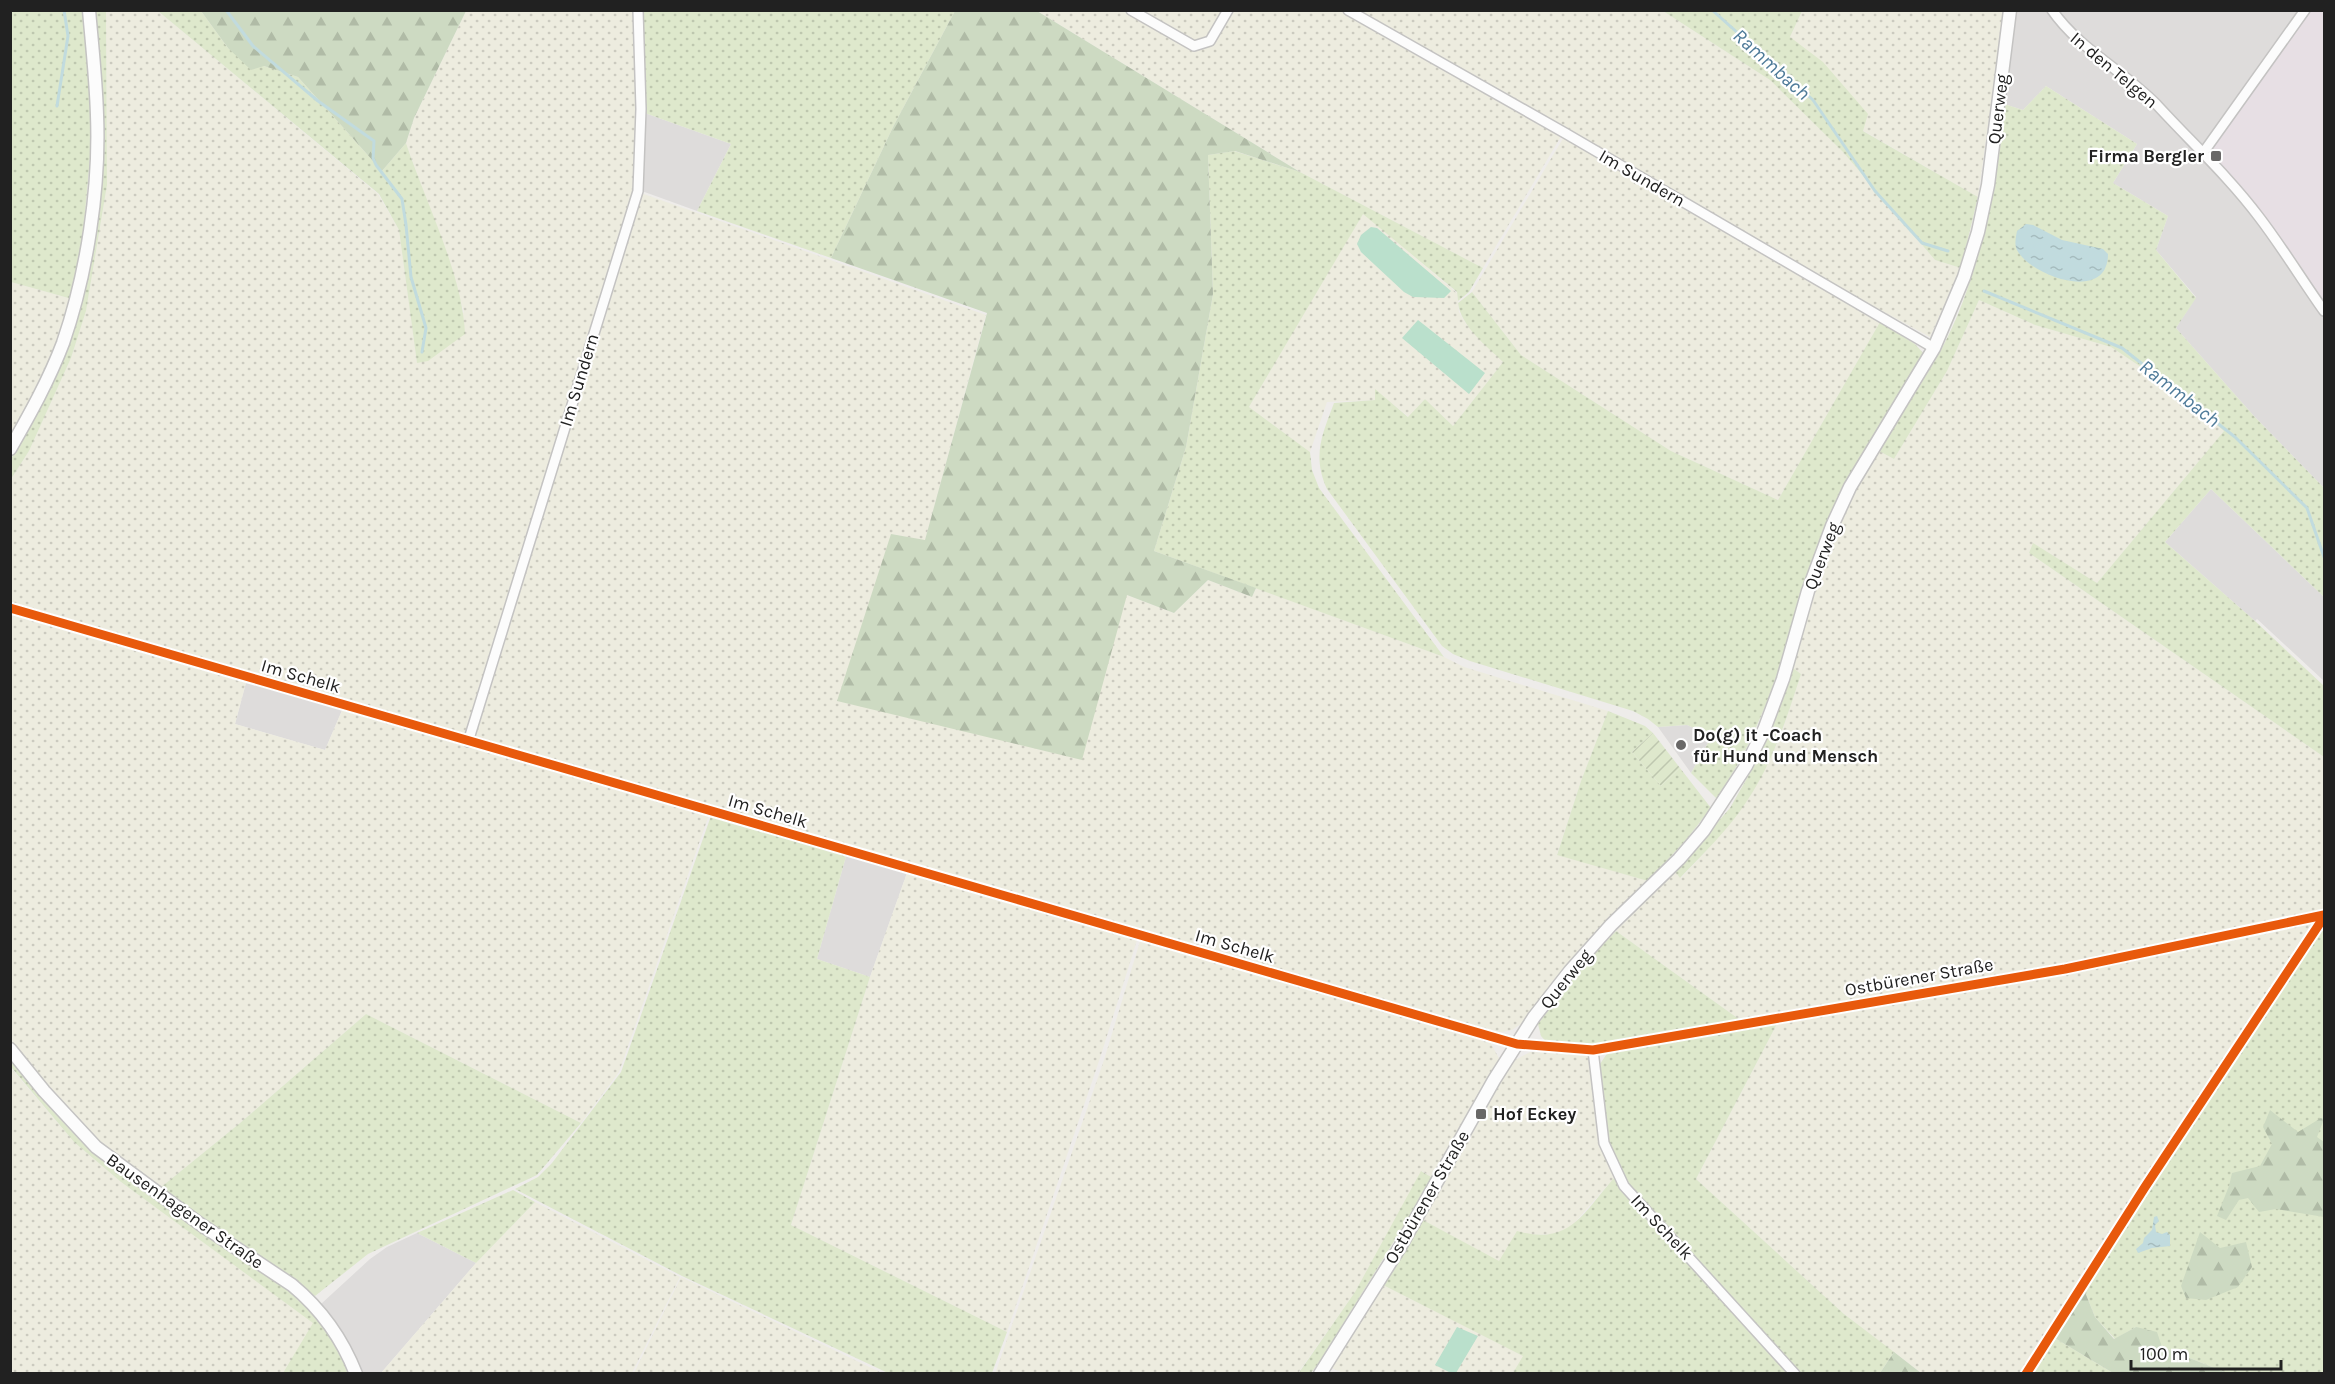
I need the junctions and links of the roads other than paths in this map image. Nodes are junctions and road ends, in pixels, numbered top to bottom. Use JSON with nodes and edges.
{"nodes":[{"id":1,"x":89,"y":10,"type":"edge"},
{"id":2,"x":638,"y":10,"type":"edge"},
{"id":3,"x":1131,"y":10,"type":"edge"},
{"id":4,"x":1228,"y":10,"type":"edge"},
{"id":5,"x":1348,"y":10,"type":"edge"},
{"id":6,"x":2010,"y":10,"type":"edge"},
{"id":7,"x":2052,"y":10,"type":"edge"},
{"id":8,"x":2305,"y":10,"type":"edge"},
{"id":9,"x":2204,"y":153,"type":"junction"},
{"id":10,"x":2325,"y":311,"type":"edge"},
{"id":11,"x":1934,"y":348,"type":"junction"},
{"id":12,"x":10,"y":449,"type":"edge"},
{"id":13,"x":10,"y":608,"type":"edge"},
{"id":14,"x":468,"y":742,"type":"junction"},
{"id":15,"x":2325,"y":915,"type":"edge"},
{"id":16,"x":1517,"y":1044,"type":"junction"},
{"id":17,"x":10,"y":1049,"type":"edge"},
{"id":18,"x":1593,"y":1050,"type":"junction"},
{"id":19,"x":356,"y":1374,"type":"edge"},
{"id":20,"x":1320,"y":1374,"type":"edge"},
{"id":21,"x":1795,"y":1374,"type":"edge"}],
"edges":[{"from":1,"to":12,"type":"street"},
{"from":2,"to":14,"type":"street","name":"Im Sundern"},
{"from":3,"to":4,"type":"street"},
{"from":5,"to":11,"type":"street","name":"Im Sundern"},
{"from":6,"to":11,"type":"street","name":"Querweg"},
{"from":7,"to":9,"type":"street","name":"In den Telgen"},
{"from":8,"to":9,"type":"street"},
{"from":9,"to":10,"type":"street","name":"In den Telgen"},
{"from":11,"to":16,"type":"street","name":"Querweg"},
{"from":13,"to":14,"type":"street","name":"Im Schelk"},
{"from":14,"to":16,"type":"street","name":"Im Schelk"},
{"from":15,"to":18,"type":"street","name":"Ostbürener Straße"},
{"from":16,"to":18,"type":"street","name":"Ostbürener Straße"},
{"from":16,"to":20,"type":"street","name":"Ostbürener Straße"},
{"from":17,"to":19,"type":"street","name":"Bausenhagener Straße"},
{"from":18,"to":21,"type":"street","name":"Im Schelk"}]}
